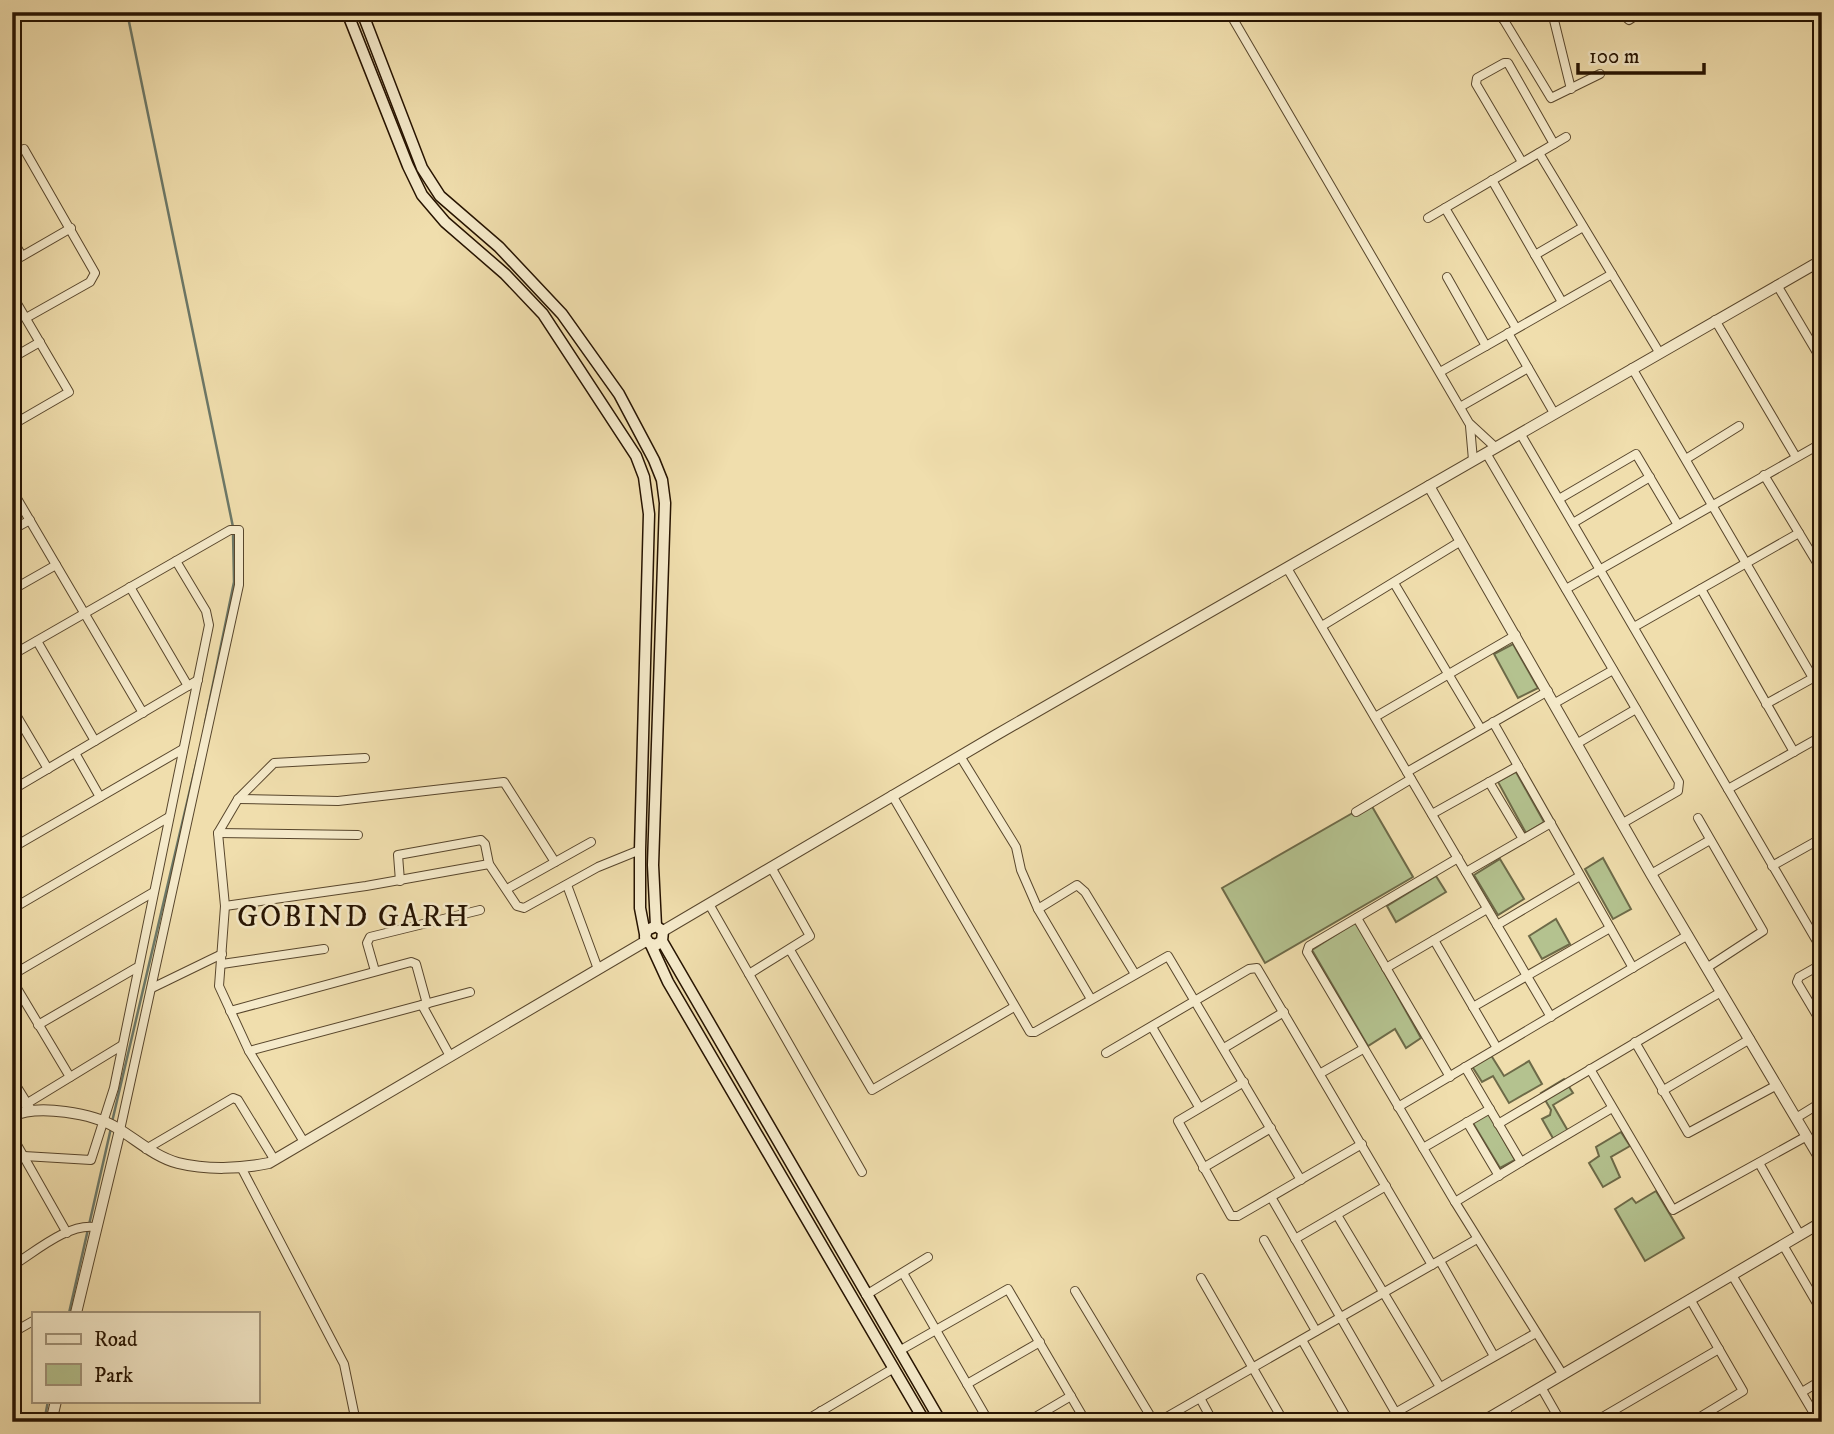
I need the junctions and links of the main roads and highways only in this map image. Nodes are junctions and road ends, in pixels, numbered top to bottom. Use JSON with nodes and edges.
{"nodes":[{"id":1,"x":347,"y":12,"type":"edge"},
{"id":2,"x":362,"y":12,"type":"edge"},
{"id":3,"x":654,"y":936,"type":"junction"},
{"id":4,"x":925,"y":1422,"type":"edge"},
{"id":5,"x":941,"y":1422,"type":"edge"}],
"edges":[{"from":1,"to":3,"type":"main road"},
{"from":2,"to":3,"type":"main road"},
{"from":3,"to":4,"type":"main road"},
{"from":3,"to":5,"type":"main road"}]}
